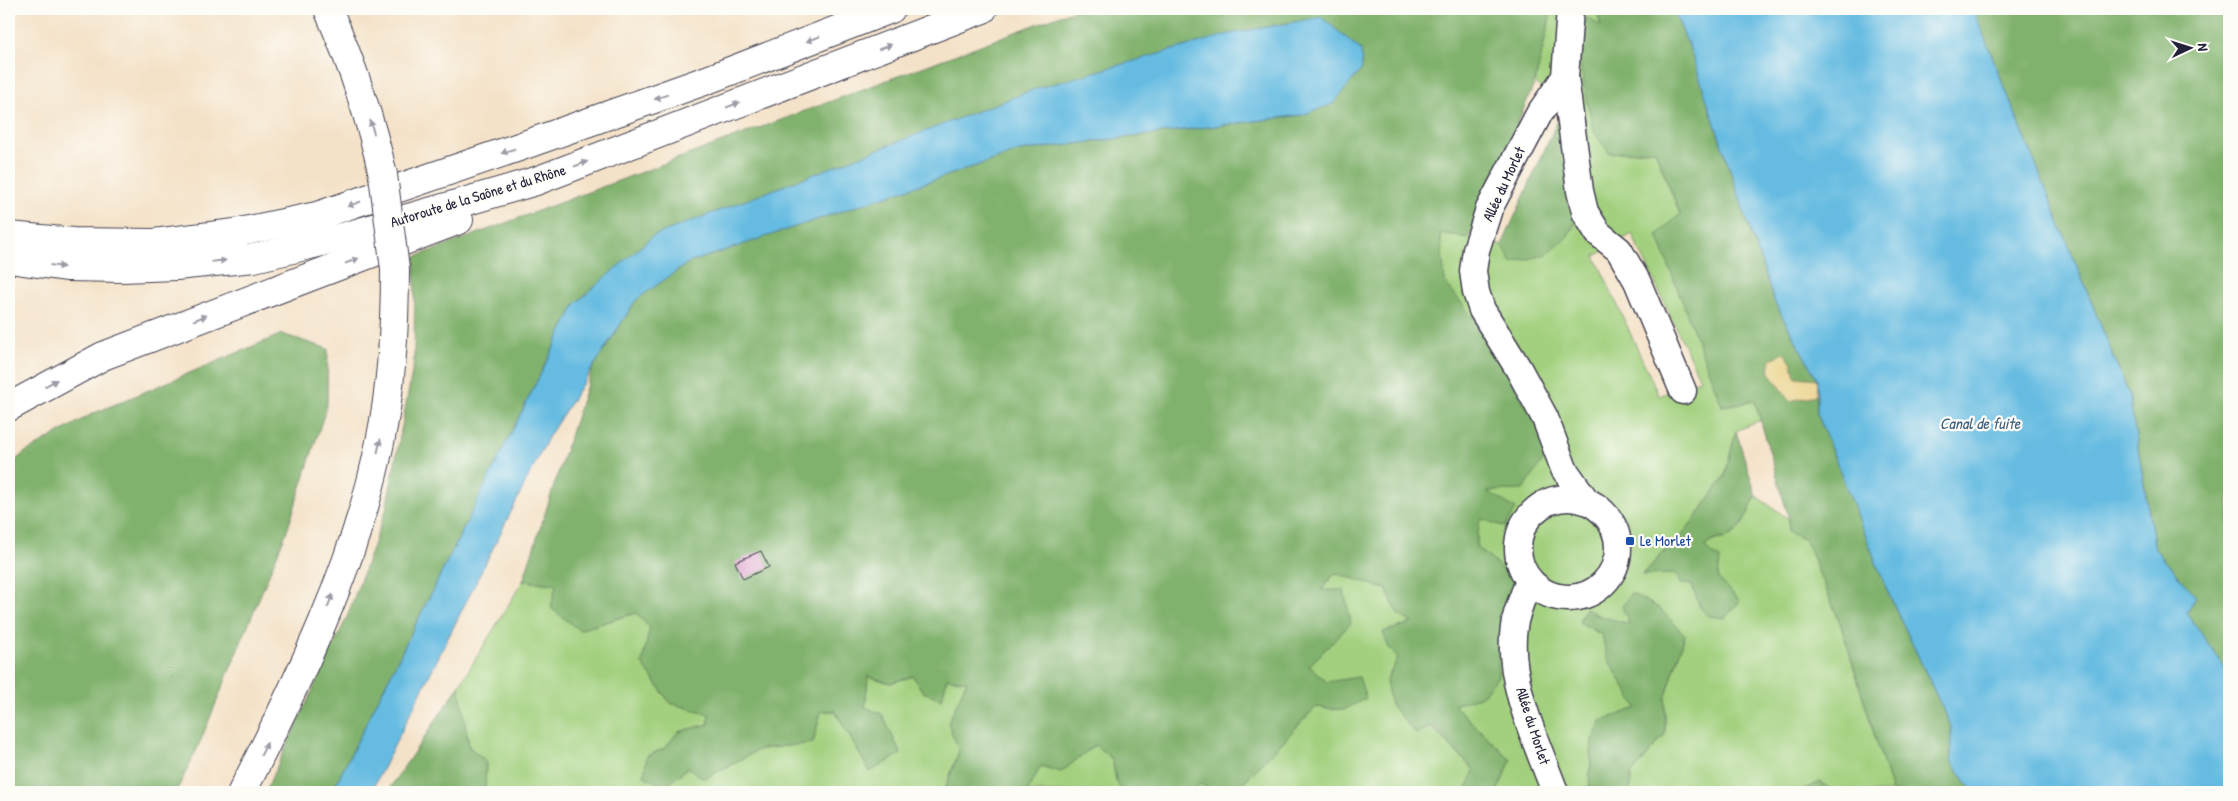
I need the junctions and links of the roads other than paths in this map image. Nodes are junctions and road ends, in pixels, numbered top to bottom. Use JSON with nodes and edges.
{"nodes":[{"id":1,"x":328,"y":9,"type":"edge"},
{"id":2,"x":891,"y":9,"type":"edge"},
{"id":3,"x":984,"y":9,"type":"edge"},
{"id":4,"x":1570,"y":9,"type":"edge"},
{"id":5,"x":1565,"y":77,"type":"junction"},
{"id":6,"x":536,"y":181,"type":"junction"},
{"id":7,"x":9,"y":236,"type":"edge"},
{"id":8,"x":9,"y":259,"type":"edge"},
{"id":9,"x":1683,"y":391,"type":"dead end"},
{"id":10,"x":9,"y":407,"type":"edge"},
{"id":11,"x":1564,"y":469,"type":"junction"},
{"id":12,"x":1585,"y":499,"type":"junction"},
{"id":13,"x":1544,"y":503,"type":"junction"},
{"id":14,"x":1529,"y":580,"type":"junction"},
{"id":15,"x":1557,"y":597,"type":"junction"},
{"id":16,"x":1512,"y":660,"type":"junction"},
{"id":17,"x":242,"y":792,"type":"edge"},
{"id":18,"x":1555,"y":792,"type":"edge"}],
"edges":[{"from":17,"to":1,"type":"highway","one_way":true,"bridge":true},
{"from":2,"to":7,"type":"highway","one_way":true},
{"from":6,"to":3,"type":"highway","name":"Autoroute de la Saône et du Rhône","one_way":true},
{"from":4,"to":5,"type":"lane"},
{"from":5,"to":9,"type":"lane"},
{"from":5,"to":11,"type":"lane","name":"Allée du Morlet"},
{"from":8,"to":6,"type":"highway","name":"Autoroute de la Saône et du Rhône","one_way":true},
{"from":10,"to":6,"type":"highway","one_way":true},
{"from":11,"to":12,"type":"lane","name":"Allée du Morlet"},
{"from":11,"to":13,"type":"lane"},
{"from":12,"to":13,"type":"lane"},
{"from":12,"to":15,"type":"lane"},
{"from":13,"to":14,"type":"lane"},
{"from":14,"to":15,"type":"lane"},
{"from":14,"to":16,"type":"lane","name":"Allée du Morlet"},
{"from":15,"to":16,"type":"lane"},
{"from":16,"to":18,"type":"lane","name":"Allée du Morlet"}]}
